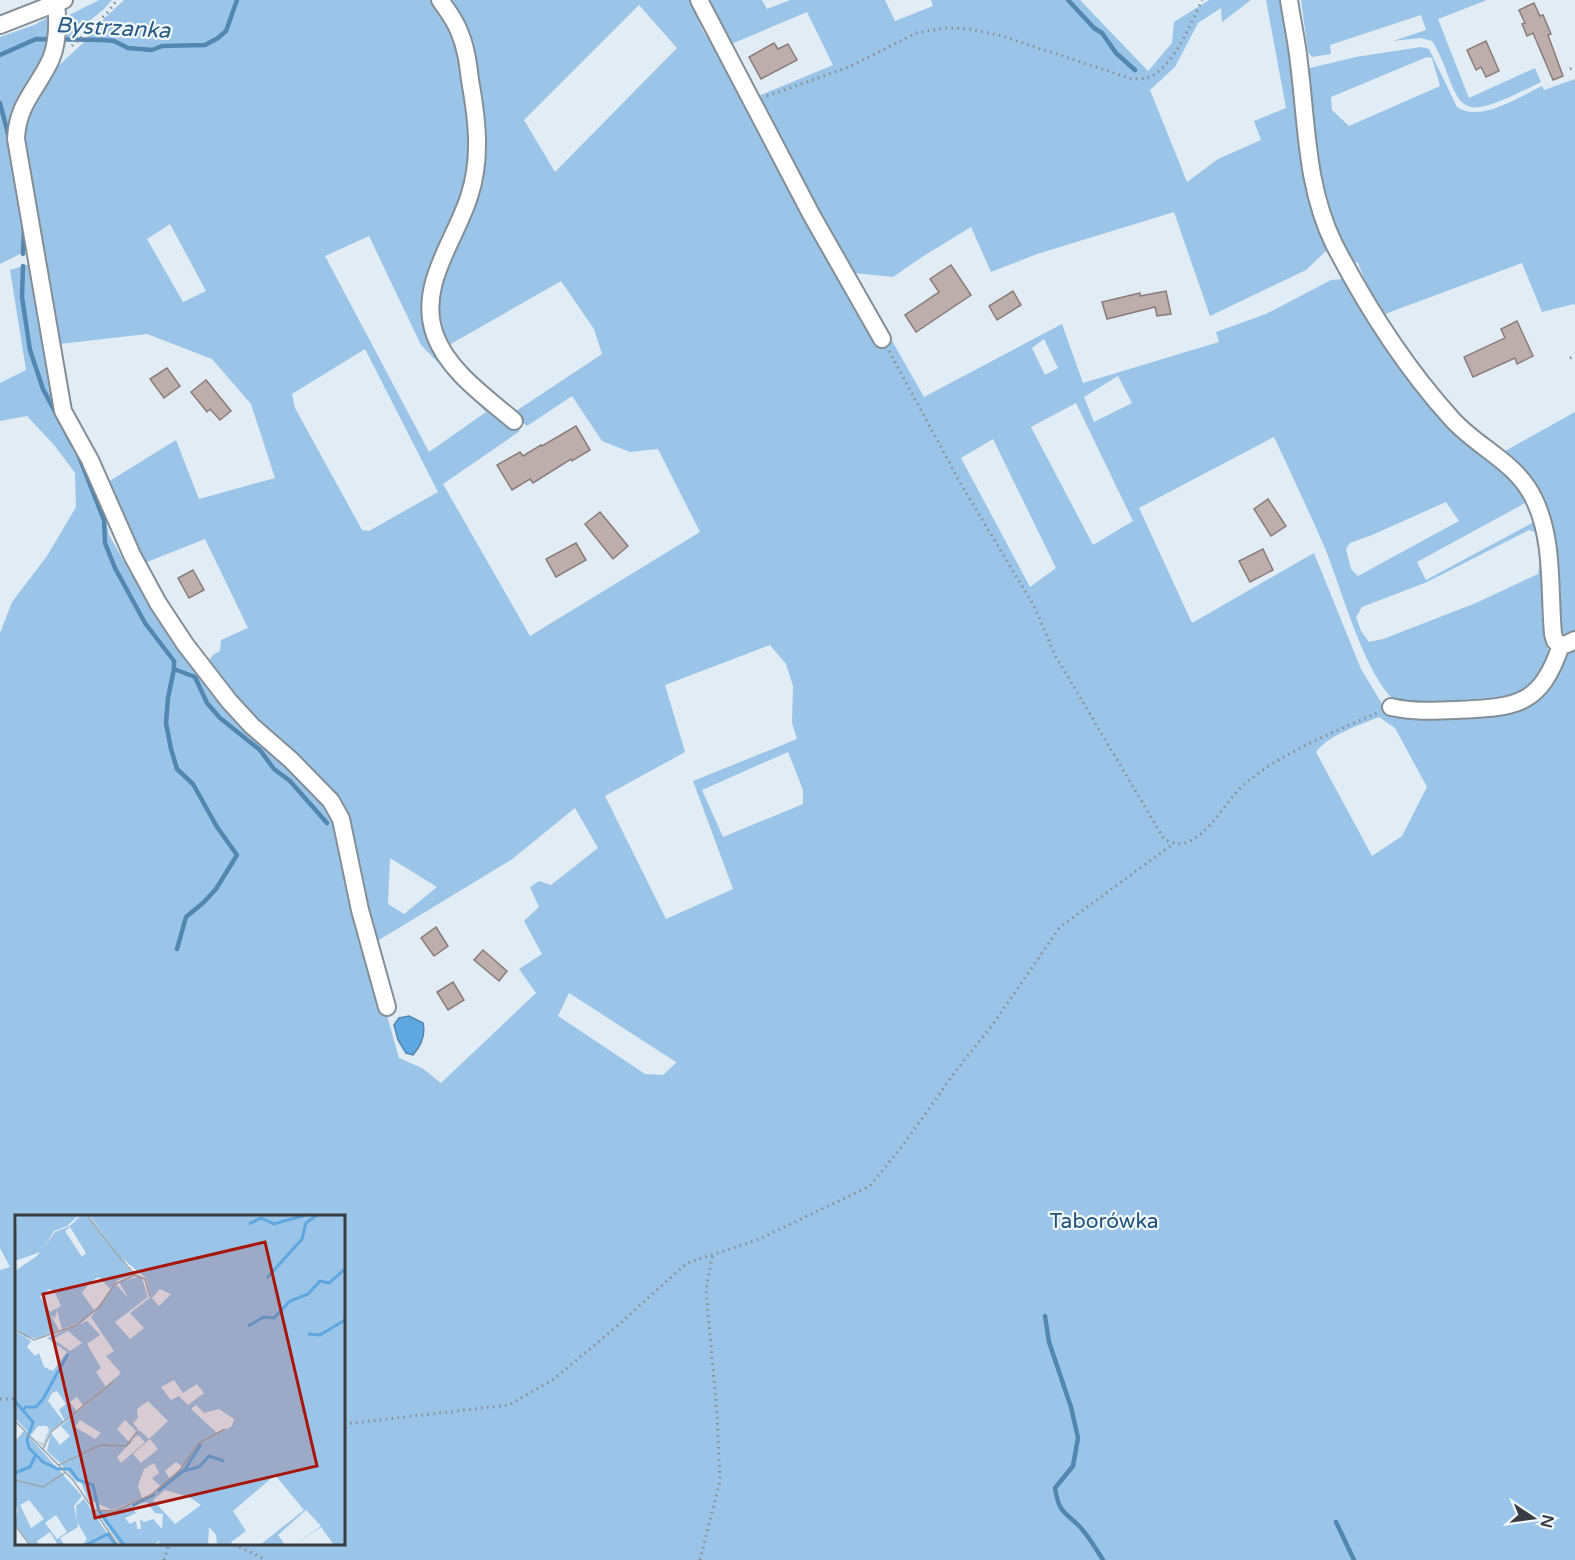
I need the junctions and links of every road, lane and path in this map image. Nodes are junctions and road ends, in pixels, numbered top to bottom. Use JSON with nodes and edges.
{"nodes":[{"id":1,"x":117,"y":0,"type":"edge"},
{"id":2,"x":440,"y":0,"type":"edge"},
{"id":3,"x":699,"y":0,"type":"edge"},
{"id":4,"x":1202,"y":0,"type":"edge"},
{"id":5,"x":1289,"y":0,"type":"edge"},
{"id":6,"x":60,"y":2,"type":"edge"},
{"id":7,"x":0,"y":25,"type":"edge"},
{"id":8,"x":50,"y":58,"type":"junction"},
{"id":9,"x":1575,"y":67,"type":"edge"},
{"id":10,"x":1570,"y":69,"type":"dead end"},
{"id":11,"x":752,"y":102,"type":"junction"},
{"id":12,"x":882,"y":339,"type":"joint"},
{"id":13,"x":1575,"y":356,"type":"edge"},
{"id":14,"x":1569,"y":358,"type":"dead end"},
{"id":15,"x":514,"y":421,"type":"dead end"},
{"id":16,"x":1568,"y":642,"type":"edge"},
{"id":17,"x":1391,"y":707,"type":"joint"},
{"id":18,"x":1173,"y":844,"type":"junction"},
{"id":19,"x":387,"y":1007,"type":"dead end"},
{"id":20,"x":713,"y":1253,"type":"junction"},
{"id":21,"x":0,"y":1399,"type":"edge"},
{"id":22,"x":15,"y":1400,"type":"edge"},
{"id":23,"x":345,"y":1424,"type":"edge"},
{"id":24,"x":169,"y":1545,"type":"edge"},
{"id":25,"x":236,"y":1545,"type":"edge"},
{"id":26,"x":164,"y":1560,"type":"edge"},
{"id":27,"x":267,"y":1560,"type":"edge"},
{"id":28,"x":700,"y":1560,"type":"edge"}],
"edges":[{"from":1,"to":8,"type":"path"},
{"from":2,"to":15,"type":"street"},
{"from":3,"to":11,"type":"street"},
{"from":4,"to":11,"type":"path"},
{"from":5,"to":16,"type":"street"},
{"from":6,"to":7,"type":"street"},
{"from":6,"to":8,"type":"street"},
{"from":8,"to":19,"type":"street"},
{"from":9,"to":10,"type":"path"},
{"from":11,"to":12,"type":"street"},
{"from":12,"to":18,"type":"path"},
{"from":13,"to":14,"type":"path"},
{"from":16,"to":17,"type":"street"},
{"from":17,"to":18,"type":"path"},
{"from":18,"to":20,"type":"path"},
{"from":20,"to":23,"type":"path"},
{"from":20,"to":28,"type":"path"},
{"from":21,"to":22,"type":"path"},
{"from":24,"to":26,"type":"path"},
{"from":25,"to":27,"type":"path"}]}
